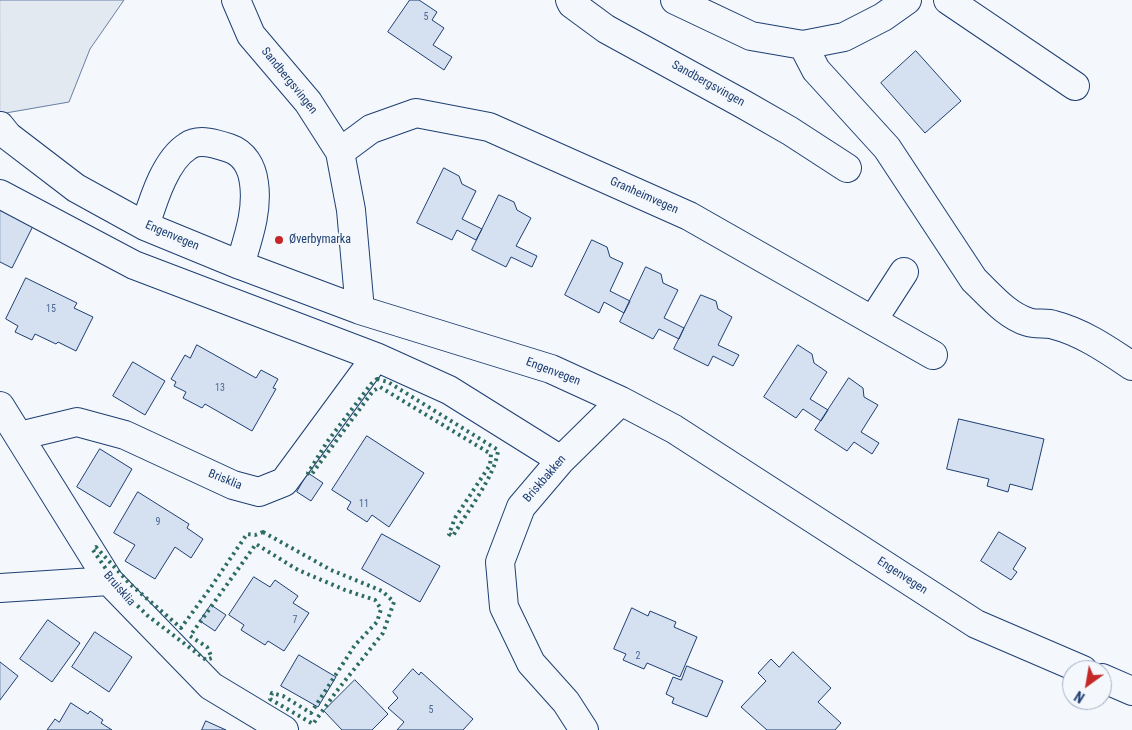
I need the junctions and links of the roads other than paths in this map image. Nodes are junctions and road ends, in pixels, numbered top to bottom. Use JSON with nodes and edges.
{"nodes":[{"id":1,"x":236,"y":0,"type":"edge"},
{"id":2,"x":570,"y":0,"type":"edge"},
{"id":3,"x":675,"y":0,"type":"edge"},
{"id":4,"x":907,"y":0,"type":"edge"},
{"id":5,"x":948,"y":0,"type":"edge"},
{"id":6,"x":803,"y":46,"type":"junction"},
{"id":7,"x":1074,"y":86,"type":"dead end"},
{"id":8,"x":3,"y":136,"type":"edge"},
{"id":9,"x":340,"y":152,"type":"junction"},
{"id":10,"x":847,"y":168,"type":"dead end"},
{"id":11,"x":0,"y":194,"type":"edge"},
{"id":12,"x":145,"y":226,"type":"junction"},
{"id":13,"x":240,"y":265,"type":"junction"},
{"id":14,"x":904,"y":272,"type":"dead end"},
{"id":15,"x":360,"y":310,"type":"junction"},
{"id":16,"x":873,"y":320,"type":"junction"},
{"id":17,"x":933,"y":355,"type":"dead end"},
{"id":18,"x":376,"y":356,"type":"junction"},
{"id":19,"x":1132,"y":366,"type":"edge"},
{"id":20,"x":622,"y":401,"type":"junction"},
{"id":21,"x":0,"y":406,"type":"edge"},
{"id":22,"x":19,"y":436,"type":"junction"},
{"id":23,"x":560,"y":460,"type":"junction"},
{"id":24,"x":109,"y":581,"type":"junction"},
{"id":25,"x":0,"y":588,"type":"edge"},
{"id":26,"x":1062,"y":661,"type":"edge"},
{"id":27,"x":1112,"y":682,"type":"edge"},
{"id":28,"x":1132,"y":691,"type":"edge"},
{"id":29,"x":284,"y":730,"type":"edge"},
{"id":30,"x":584,"y":730,"type":"edge"}],
"edges":[{"from":1,"to":9,"type":"street","name":"Sandbergsvingen"},
{"from":2,"to":10,"type":"street","name":"Sandbergsvingen"},
{"from":3,"to":6,"type":"street"},
{"from":4,"to":6,"type":"street"},
{"from":5,"to":7,"type":"street"},
{"from":6,"to":19,"type":"street"},
{"from":8,"to":12,"type":"street","name":"Engenvegen"},
{"from":9,"to":15,"type":"street","name":"Sandbergsvingen"},
{"from":9,"to":16,"type":"street","name":"Granheimvegen"},
{"from":11,"to":18,"type":"street"},
{"from":12,"to":13,"type":"street","name":"Engenvegen"},
{"from":12,"to":13,"type":"street"},
{"from":13,"to":15,"type":"street","name":"Engenvegen"},
{"from":14,"to":16,"type":"street"},
{"from":15,"to":20,"type":"street","name":"Engenvegen"},
{"from":16,"to":17,"type":"street","name":"Granheimvegen"},
{"from":18,"to":22,"type":"street","name":"Brisklia"},
{"from":18,"to":23,"type":"street"},
{"from":20,"to":23,"type":"street","name":"Briskbakken"},
{"from":20,"to":26,"type":"street","name":"Engenvegen"},
{"from":21,"to":22,"type":"street","name":"Bruisklia"},
{"from":22,"to":24,"type":"street","name":"Bruisklia"},
{"from":23,"to":30,"type":"street","name":"Briskbakken"},
{"from":24,"to":25,"type":"street"},
{"from":24,"to":29,"type":"street","name":"Bruisklia"},
{"from":27,"to":28,"type":"street"}]}
